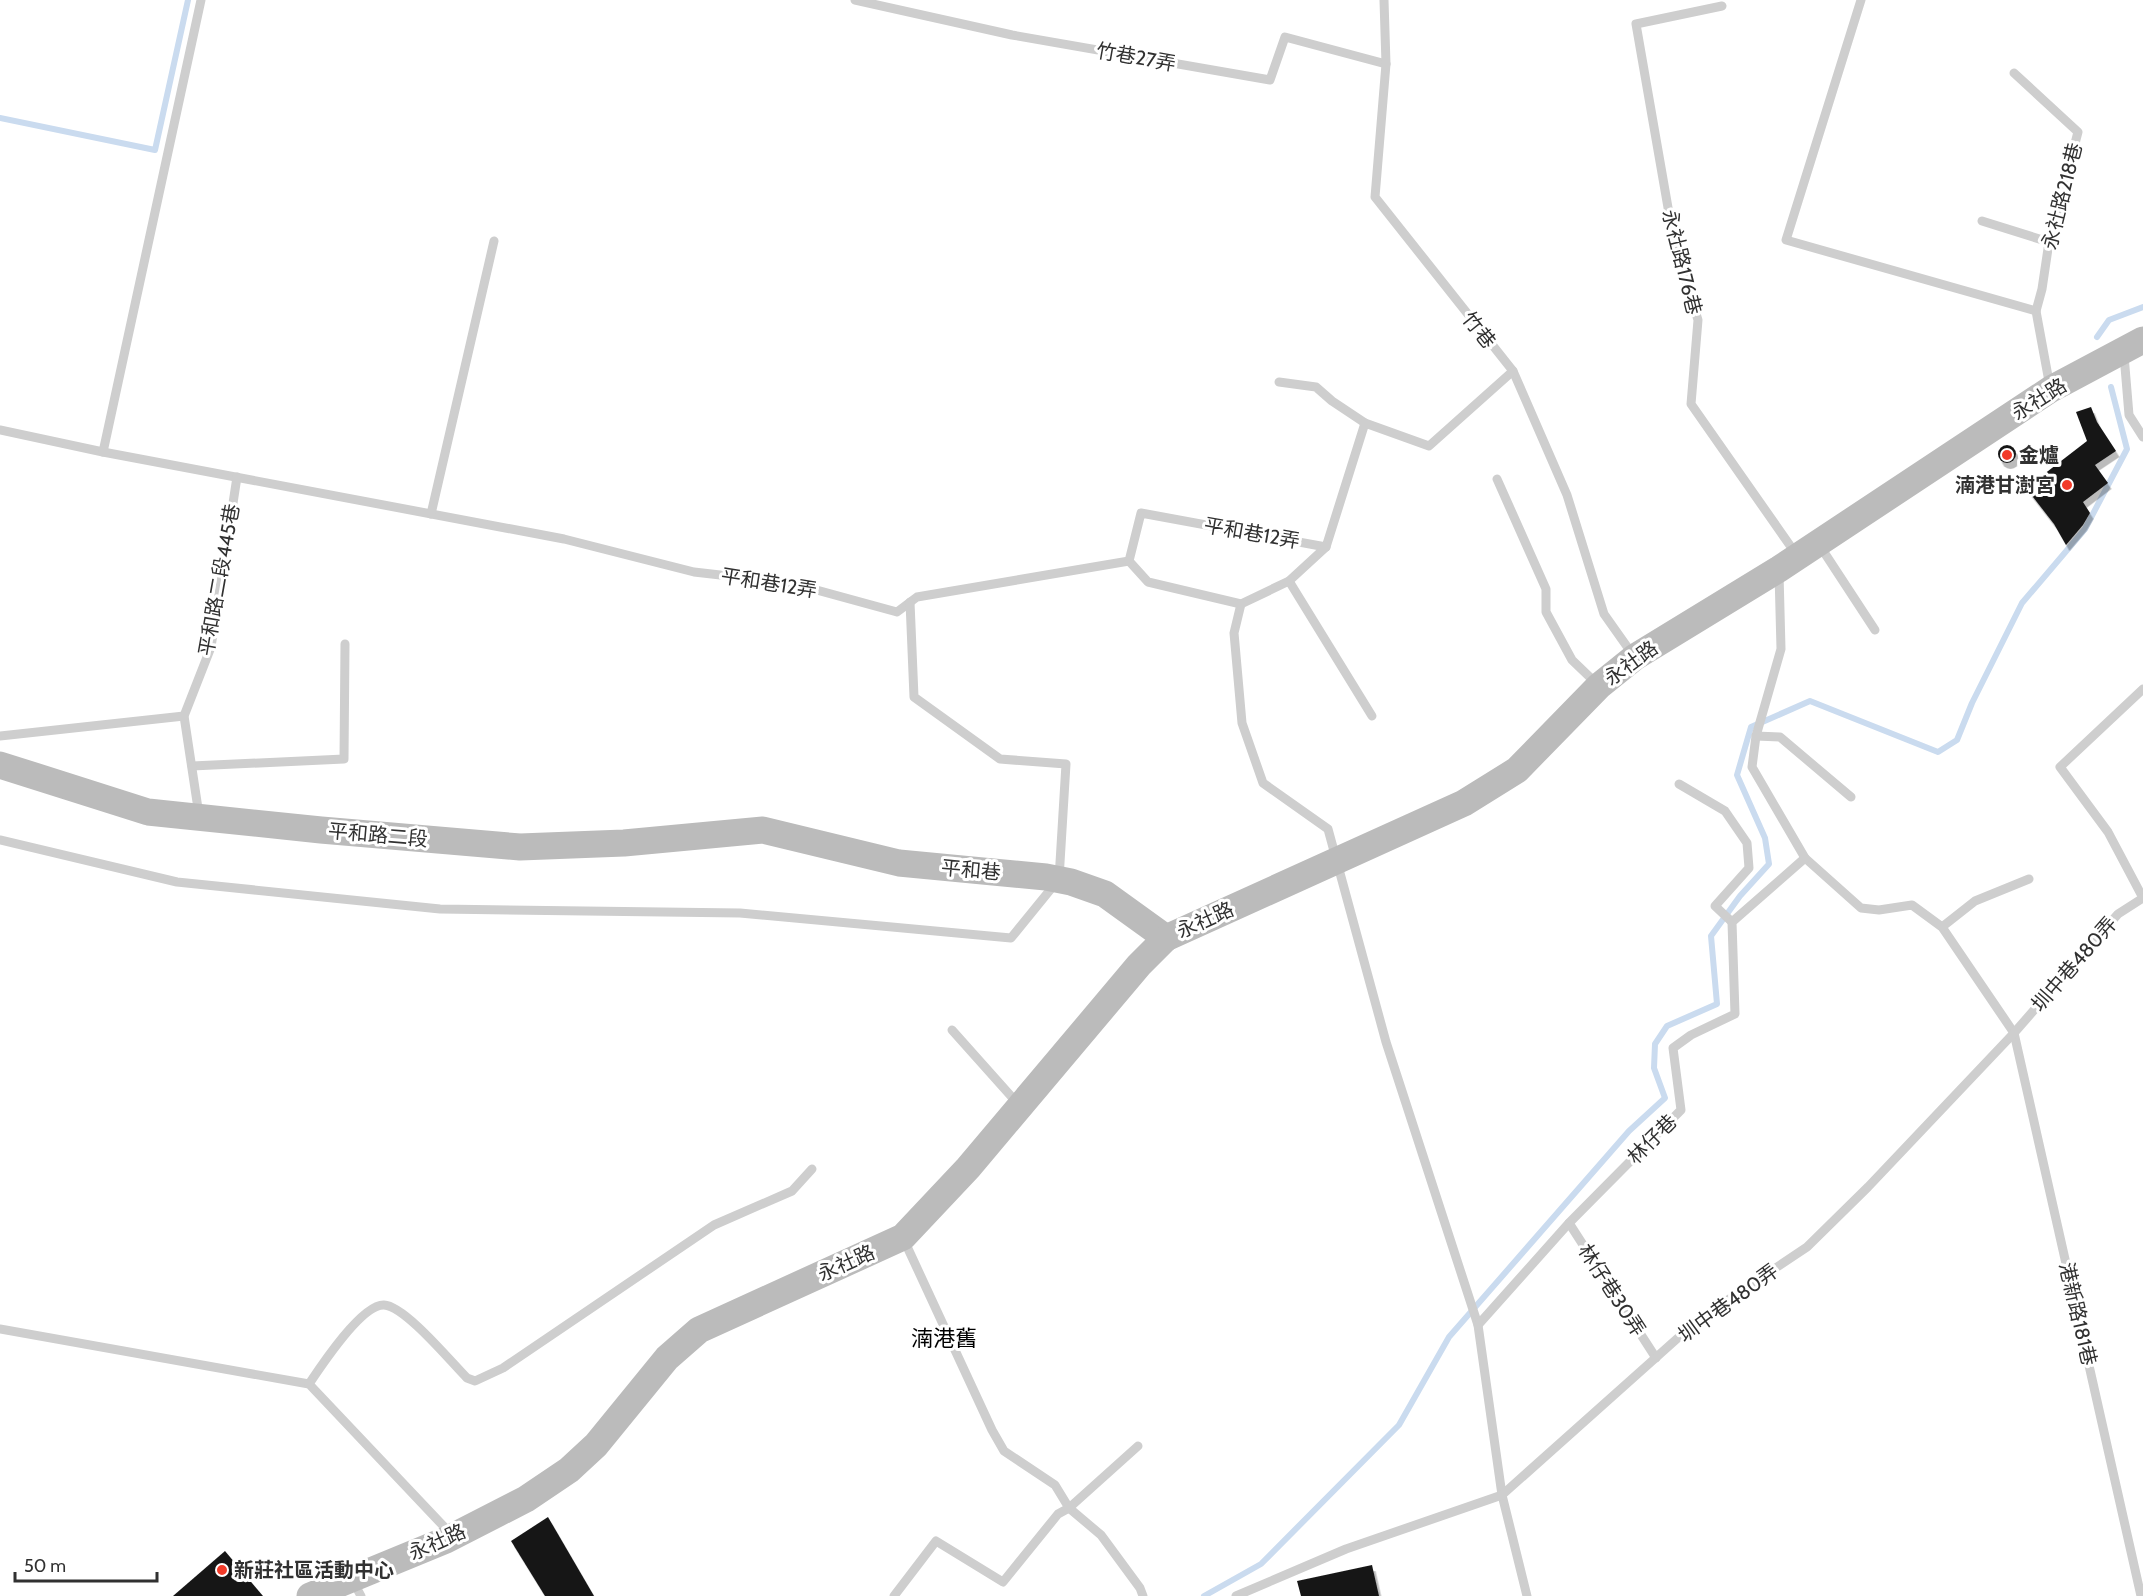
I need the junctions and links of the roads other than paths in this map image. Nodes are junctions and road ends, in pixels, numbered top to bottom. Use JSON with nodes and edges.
{"nodes":[{"id":1,"x":201,"y":0,"type":"edge"},
{"id":2,"x":855,"y":0,"type":"edge"},
{"id":3,"x":1384,"y":0,"type":"edge"},
{"id":4,"x":1861,"y":0,"type":"edge"},
{"id":5,"x":1722,"y":6,"type":"dead end"},
{"id":6,"x":1386,"y":64,"type":"junction"},
{"id":7,"x":2014,"y":73,"type":"dead end"},
{"id":8,"x":1982,"y":221,"type":"dead end"},
{"id":9,"x":494,"y":241,"type":"dead end"},
{"id":10,"x":2049,"y":242,"type":"junction"},
{"id":11,"x":2036,"y":311,"type":"junction"},
{"id":12,"x":2133,"y":345,"type":"edge"},
{"id":13,"x":1513,"y":371,"type":"junction"},
{"id":14,"x":1278,"y":382,"type":"dead end"},
{"id":15,"x":2051,"y":389,"type":"junction"},
{"id":16,"x":1365,"y":423,"type":"junction"},
{"id":17,"x":0,"y":430,"type":"edge"},
{"id":18,"x":2143,"y":437,"type":"edge"},
{"id":19,"x":103,"y":452,"type":"junction"},
{"id":20,"x":237,"y":477,"type":"junction"},
{"id":21,"x":1497,"y":479,"type":"dead end"},
{"id":22,"x":431,"y":514,"type":"junction"},
{"id":23,"x":1326,"y":547,"type":"junction"},
{"id":24,"x":1798,"y":557,"type":"junction"},
{"id":25,"x":1129,"y":561,"type":"junction"},
{"id":26,"x":1289,"y":581,"type":"junction"},
{"id":27,"x":910,"y":602,"type":"junction"},
{"id":28,"x":1240,"y":604,"type":"junction"},
{"id":29,"x":1875,"y":630,"type":"dead end"},
{"id":30,"x":345,"y":644,"type":"dead end"},
{"id":31,"x":1635,"y":657,"type":"junction"},
{"id":32,"x":1599,"y":686,"type":"junction"},
{"id":33,"x":2143,"y":689,"type":"edge"},
{"id":34,"x":184,"y":716,"type":"junction"},
{"id":35,"x":1372,"y":716,"type":"dead end"},
{"id":36,"x":1757,"y":735,"type":"junction"},
{"id":37,"x":0,"y":736,"type":"edge"},
{"id":38,"x":0,"y":765,"type":"edge"},
{"id":39,"x":192,"y":766,"type":"junction"},
{"id":40,"x":1678,"y":784,"type":"dead end"},
{"id":41,"x":1851,"y":797,"type":"dead end"},
{"id":42,"x":199,"y":817,"type":"junction"},
{"id":43,"x":763,"y":830,"type":"joint"},
{"id":44,"x":0,"y":840,"type":"edge"},
{"id":45,"x":1805,"y":858,"type":"junction"},
{"id":46,"x":1336,"y":861,"type":"junction"},
{"id":47,"x":1059,"y":879,"type":"junction"},
{"id":48,"x":2029,"y":879,"type":"dead end"},
{"id":49,"x":2143,"y":898,"type":"edge"},
{"id":50,"x":1732,"y":922,"type":"junction"},
{"id":51,"x":1942,"y":927,"type":"junction"},
{"id":52,"x":1166,"y":938,"type":"junction"},
{"id":53,"x":952,"y":1030,"type":"dead end"},
{"id":54,"x":2014,"y":1032,"type":"junction"},
{"id":55,"x":1021,"y":1107,"type":"junction"},
{"id":56,"x":812,"y":1169,"type":"dead end"},
{"id":57,"x":1569,"y":1223,"type":"junction"},
{"id":58,"x":903,"y":1237,"type":"junction"},
{"id":59,"x":1478,"y":1325,"type":"junction"},
{"id":60,"x":0,"y":1329,"type":"edge"},
{"id":61,"x":1656,"y":1358,"type":"junction"},
{"id":62,"x":309,"y":1384,"type":"junction"},
{"id":63,"x":1137,"y":1446,"type":"dead end"},
{"id":64,"x":1502,"y":1495,"type":"junction"},
{"id":65,"x":1069,"y":1508,"type":"junction"},
{"id":66,"x":453,"y":1536,"type":"junction"},
{"id":67,"x":356,"y":1587,"type":"edge"},
{"id":68,"x":310,"y":1596,"type":"edge"},
{"id":69,"x":894,"y":1596,"type":"edge"},
{"id":70,"x":1143,"y":1596,"type":"edge"},
{"id":71,"x":1236,"y":1596,"type":"edge"},
{"id":72,"x":1527,"y":1596,"type":"edge"},
{"id":73,"x":2141,"y":1596,"type":"edge"}],
"edges":[{"from":1,"to":19,"type":"lane"},
{"from":2,"to":6,"type":"lane","name":"竹巷27弄"},
{"from":3,"to":6,"type":"lane","name":"竹巷"},
{"from":4,"to":11,"type":"lane"},
{"from":5,"to":24,"type":"lane","name":"永社路176巷"},
{"from":6,"to":13,"type":"lane","name":"竹巷"},
{"from":7,"to":10,"type":"lane","name":"永社路218巷"},
{"from":8,"to":10,"type":"lane"},
{"from":9,"to":22,"type":"lane"},
{"from":10,"to":11,"type":"lane","name":"永社路218巷"},
{"from":11,"to":15,"type":"lane"},
{"from":12,"to":15,"type":"street","name":"永社路"},
{"from":12,"to":18,"type":"lane"},
{"from":13,"to":16,"type":"lane"},
{"from":13,"to":31,"type":"lane","name":"竹巷"},
{"from":14,"to":16,"type":"lane"},
{"from":15,"to":24,"type":"street","name":"永社路"},
{"from":16,"to":23,"type":"lane","name":"平和巷12弄"},
{"from":17,"to":19,"type":"lane"},
{"from":19,"to":20,"type":"lane"},
{"from":20,"to":22,"type":"lane"},
{"from":20,"to":34,"type":"lane","name":"平和路二段445巷"},
{"from":21,"to":32,"type":"lane"},
{"from":22,"to":27,"type":"lane","name":"平和巷12弄"},
{"from":23,"to":25,"type":"lane","name":"平和巷12弄"},
{"from":23,"to":26,"type":"lane"},
{"from":24,"to":29,"type":"lane"},
{"from":24,"to":31,"type":"street","name":"永社路"},
{"from":24,"to":36,"type":"lane"},
{"from":25,"to":27,"type":"lane","name":"平和巷12弄"},
{"from":25,"to":28,"type":"lane"},
{"from":26,"to":28,"type":"lane"},
{"from":26,"to":35,"type":"lane"},
{"from":27,"to":47,"type":"lane"},
{"from":28,"to":46,"type":"lane"},
{"from":30,"to":39,"type":"lane"},
{"from":31,"to":32,"type":"street","name":"永社路"},
{"from":32,"to":46,"type":"street","name":"永社路"},
{"from":33,"to":49,"type":"lane"},
{"from":34,"to":37,"type":"lane"},
{"from":34,"to":39,"type":"lane"},
{"from":36,"to":41,"type":"lane"},
{"from":36,"to":45,"type":"lane"},
{"from":38,"to":42,"type":"street","name":"平和路二段"},
{"from":39,"to":42,"type":"lane"},
{"from":40,"to":50,"type":"lane"},
{"from":42,"to":43,"type":"street","name":"平和路二段"},
{"from":43,"to":47,"type":"street","name":"平和巷"},
{"from":44,"to":47,"type":"lane"},
{"from":45,"to":50,"type":"lane"},
{"from":45,"to":51,"type":"lane"},
{"from":46,"to":52,"type":"street","name":"永社路"},
{"from":46,"to":59,"type":"lane"},
{"from":47,"to":52,"type":"street","name":"平和巷"},
{"from":48,"to":51,"type":"lane"},
{"from":49,"to":54,"type":"lane","name":"圳中巷480弄"},
{"from":50,"to":57,"type":"lane","name":"林仔巷"},
{"from":51,"to":54,"type":"lane"},
{"from":52,"to":55,"type":"street","name":"永社路"},
{"from":53,"to":55,"type":"lane"},
{"from":54,"to":61,"type":"lane","name":"圳中巷480弄"},
{"from":54,"to":73,"type":"lane","name":"港新路181巷"},
{"from":55,"to":58,"type":"street","name":"永社路"},
{"from":56,"to":62,"type":"lane"},
{"from":57,"to":59,"type":"lane","name":"林仔巷"},
{"from":57,"to":61,"type":"lane","name":"林仔巷30弄"},
{"from":58,"to":65,"type":"lane"},
{"from":58,"to":66,"type":"street","name":"永社路"},
{"from":59,"to":64,"type":"lane"},
{"from":60,"to":62,"type":"lane"},
{"from":61,"to":64,"type":"lane","name":"圳中巷480弄"},
{"from":62,"to":66,"type":"lane"},
{"from":63,"to":65,"type":"lane"},
{"from":64,"to":71,"type":"lane","name":"圳中巷480弄"},
{"from":64,"to":72,"type":"lane"},
{"from":65,"to":69,"type":"lane"},
{"from":65,"to":70,"type":"lane"},
{"from":66,"to":67,"type":"street","name":"永社路"},
{"from":67,"to":68,"type":"street","name":"永社路"}]}
